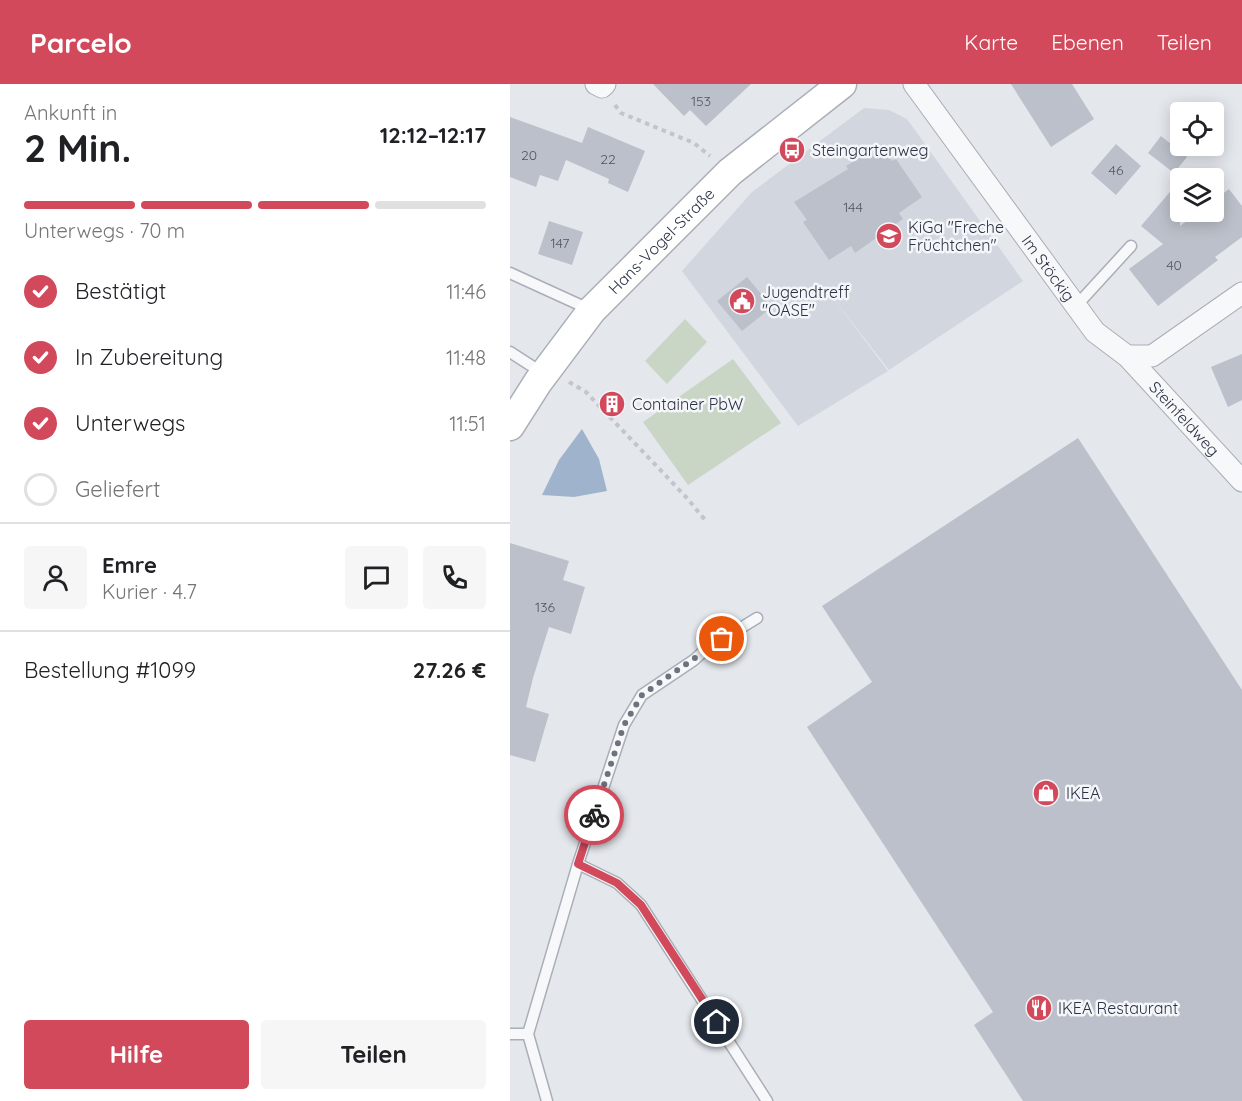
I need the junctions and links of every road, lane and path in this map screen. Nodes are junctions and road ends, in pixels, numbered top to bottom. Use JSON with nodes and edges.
{"nodes":[{"id":1,"x":842,"y":84,"type":"edge"},
{"id":2,"x":914,"y":84,"type":"edge"},
{"id":3,"x":601,"y":85,"type":"edge"},
{"id":4,"x":730,"y":172,"type":"junction"},
{"id":5,"x":1131,"y":246,"type":"dead end"},
{"id":6,"x":510,"y":273,"type":"edge"},
{"id":7,"x":1242,"y":293,"type":"edge"},
{"id":8,"x":1076,"y":306,"type":"junction"},
{"id":9,"x":592,"y":310,"type":"junction"},
{"id":10,"x":510,"y":352,"type":"edge"},
{"id":11,"x":1127,"y":356,"type":"junction"},
{"id":12,"x":546,"y":371,"type":"junction"},
{"id":13,"x":510,"y":426,"type":"edge"},
{"id":14,"x":1242,"y":481,"type":"edge"},
{"id":15,"x":706,"y":521,"type":"dead end"},
{"id":16,"x":757,"y":618,"type":"dead end"},
{"id":17,"x":578,"y":864,"type":"junction"},
{"id":18,"x":510,"y":1034,"type":"edge"},
{"id":19,"x":528,"y":1034,"type":"junction"},
{"id":20,"x":547,"y":1101,"type":"edge"},
{"id":21,"x":768,"y":1101,"type":"edge"}],
"edges":[{"from":1,"to":4,"type":"main road","name":"Hans-Vogel-Straße"},
{"from":2,"to":8,"type":"street","name":"Im Stöckig"},
{"from":3,"to":4,"type":"path"},
{"from":4,"to":9,"type":"main road","name":"Hans-Vogel-Straße"},
{"from":5,"to":8,"type":"lane"},
{"from":6,"to":9,"type":"lane"},
{"from":7,"to":11,"type":"street"},
{"from":8,"to":11,"type":"street","name":"Im Stöckig"},
{"from":9,"to":12,"type":"main road","name":"Hans-Vogel-Straße"},
{"from":10,"to":12,"type":"lane"},
{"from":11,"to":14,"type":"street","name":"Steinfeldweg"},
{"from":12,"to":13,"type":"main road","name":"Hans-Vogel-Straße"},
{"from":12,"to":15,"type":"path"},
{"from":16,"to":17,"type":"lane"},
{"from":17,"to":19,"type":"lane"},
{"from":17,"to":21,"type":"lane"},
{"from":18,"to":19,"type":"lane"},
{"from":19,"to":20,"type":"lane"}]}
